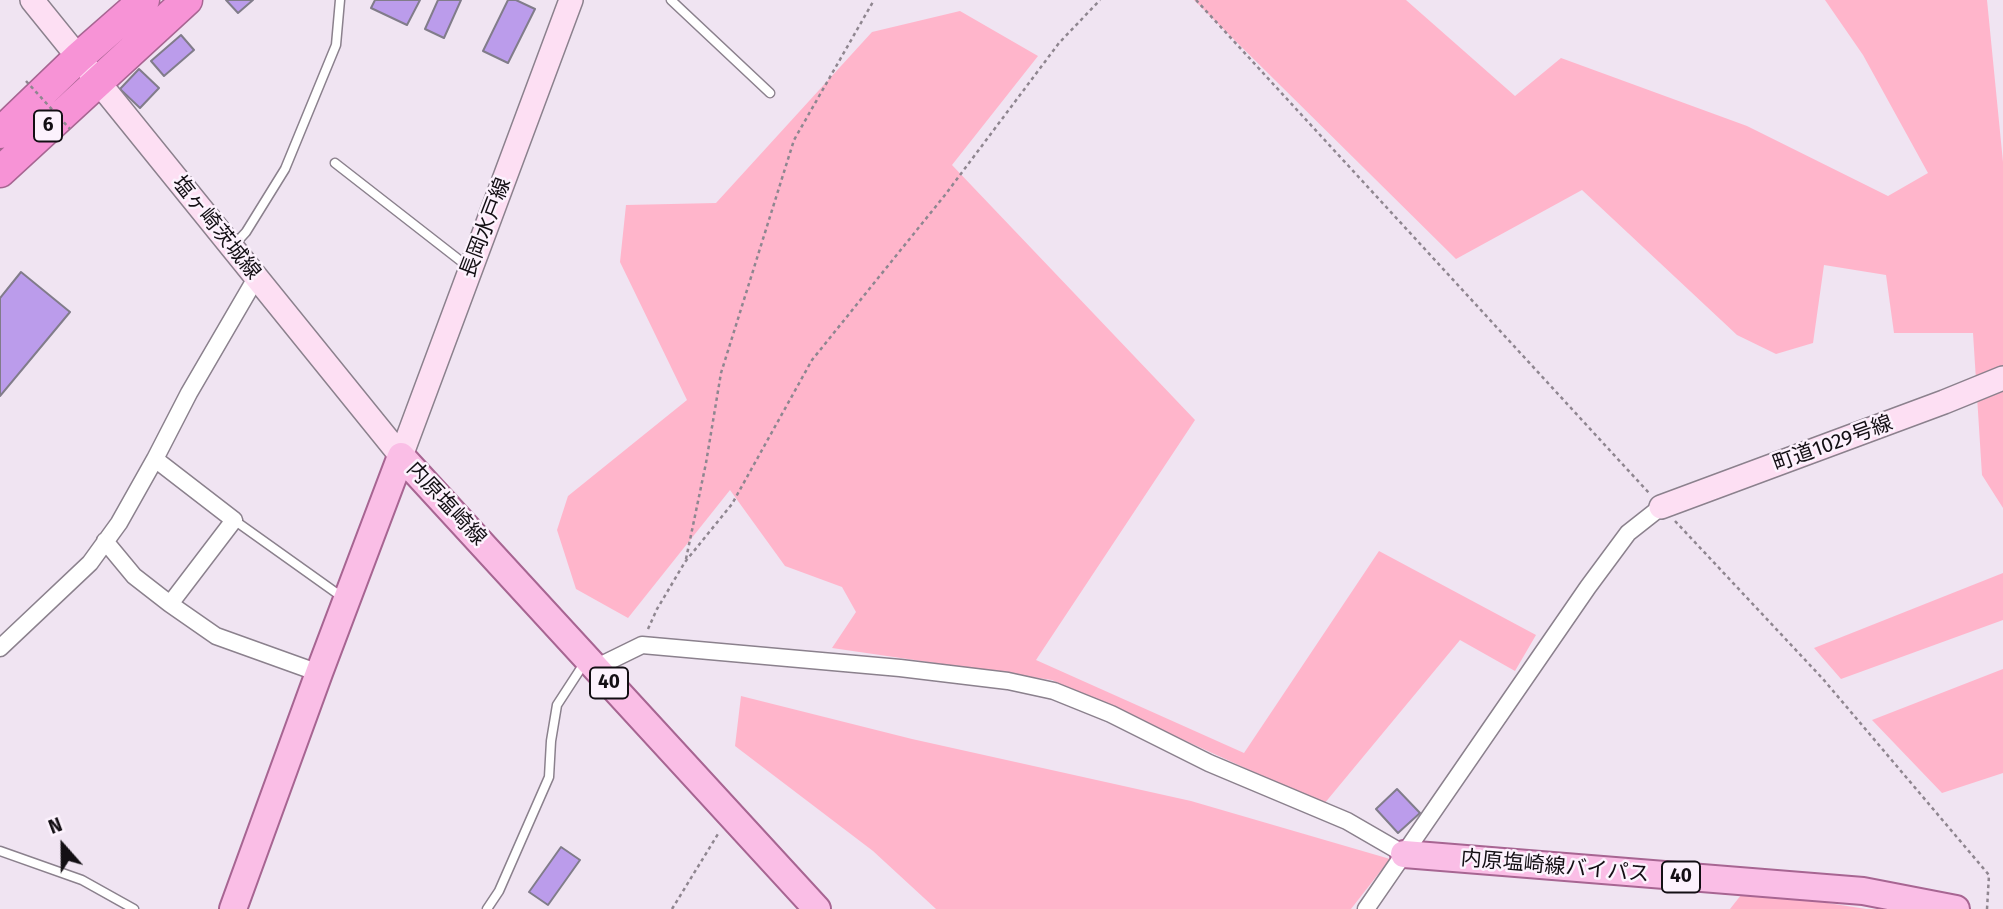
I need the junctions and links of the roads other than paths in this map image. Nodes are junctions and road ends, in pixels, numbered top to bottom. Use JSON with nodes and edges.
{"nodes":[{"id":1,"x":32,"y":0,"type":"edge"},
{"id":2,"x":144,"y":0,"type":"edge"},
{"id":3,"x":187,"y":0,"type":"edge"},
{"id":4,"x":340,"y":0,"type":"edge"},
{"id":5,"x":671,"y":0,"type":"edge"},
{"id":6,"x":565,"y":2,"type":"edge"},
{"id":7,"x":78,"y":58,"type":"junction"},
{"id":8,"x":97,"y":81,"type":"junction"},
{"id":9,"x":770,"y":93,"type":"dead end"},
{"id":10,"x":0,"y":133,"type":"edge"},
{"id":11,"x":335,"y":163,"type":"dead end"},
{"id":12,"x":0,"y":172,"type":"edge"},
{"id":13,"x":232,"y":247,"type":"junction"},
{"id":14,"x":470,"y":271,"type":"junction"},
{"id":15,"x":256,"y":278,"type":"junction"},
{"id":16,"x":2003,"y":378,"type":"edge"},
{"id":17,"x":401,"y":456,"type":"junction"},
{"id":18,"x":155,"y":459,"type":"junction"},
{"id":19,"x":1661,"y":507,"type":"joint"},
{"id":20,"x":234,"y":520,"type":"junction"},
{"id":21,"x":105,"y":541,"type":"junction"},
{"id":22,"x":347,"y":601,"type":"junction"},
{"id":23,"x":170,"y":604,"type":"junction"},
{"id":24,"x":0,"y":648,"type":"edge"},
{"id":25,"x":591,"y":663,"type":"junction"},
{"id":26,"x":319,"y":673,"type":"junction"},
{"id":27,"x":0,"y":851,"type":"edge"},
{"id":28,"x":1404,"y":854,"type":"junction"},
{"id":29,"x":237,"y":907,"type":"edge"},
{"id":30,"x":134,"y":909,"type":"edge"},
{"id":31,"x":487,"y":909,"type":"edge"},
{"id":32,"x":817,"y":909,"type":"edge"},
{"id":33,"x":1366,"y":909,"type":"edge"},
{"id":34,"x":1956,"y":909,"type":"edge"}],
"edges":[{"from":1,"to":7,"type":"main road","name":"塩ヶ崎茨城線"},
{"from":2,"to":7,"type":"highway","number":"6"},
{"from":3,"to":8,"type":"highway","number":"6"},
{"from":4,"to":13,"type":"lane"},
{"from":5,"to":9,"type":"lane"},
{"from":6,"to":14,"type":"main road","name":"長岡水戸線"},
{"from":7,"to":8,"type":"main road","name":"塩ヶ崎茨城線"},
{"from":7,"to":10,"type":"highway","number":"6"},
{"from":8,"to":12,"type":"highway","number":"6"},
{"from":8,"to":13,"type":"main road","name":"塩ヶ崎茨城線"},
{"from":11,"to":14,"type":"lane"},
{"from":13,"to":15,"type":"main road","name":"塩ヶ崎茨城線"},
{"from":14,"to":17,"type":"main road","name":"長岡水戸線"},
{"from":15,"to":17,"type":"main road","name":"塩ヶ崎茨城線"},
{"from":15,"to":18,"type":"street"},
{"from":16,"to":19,"type":"main road","name":"町道1029号線"},
{"from":17,"to":22,"type":"main road","name":"内原塩崎線"},
{"from":17,"to":25,"type":"main road","name":"内原塩崎線","number":"40"},
{"from":18,"to":20,"type":"street"},
{"from":18,"to":21,"type":"street"},
{"from":19,"to":28,"type":"street"},
{"from":20,"to":22,"type":"lane"},
{"from":20,"to":23,"type":"street"},
{"from":21,"to":23,"type":"street"},
{"from":21,"to":24,"type":"street"},
{"from":22,"to":26,"type":"main road","name":"内原塩崎線"},
{"from":23,"to":26,"type":"street"},
{"from":25,"to":28,"type":"street"},
{"from":25,"to":31,"type":"lane"},
{"from":25,"to":32,"type":"main road","name":"内原塩崎線","number":"40"},
{"from":26,"to":29,"type":"main road","name":"内原塩崎線"},
{"from":27,"to":30,"type":"lane"},
{"from":28,"to":33,"type":"street"},
{"from":28,"to":34,"type":"main road","name":"内原塩崎線バイパス","number":"40"}]}
